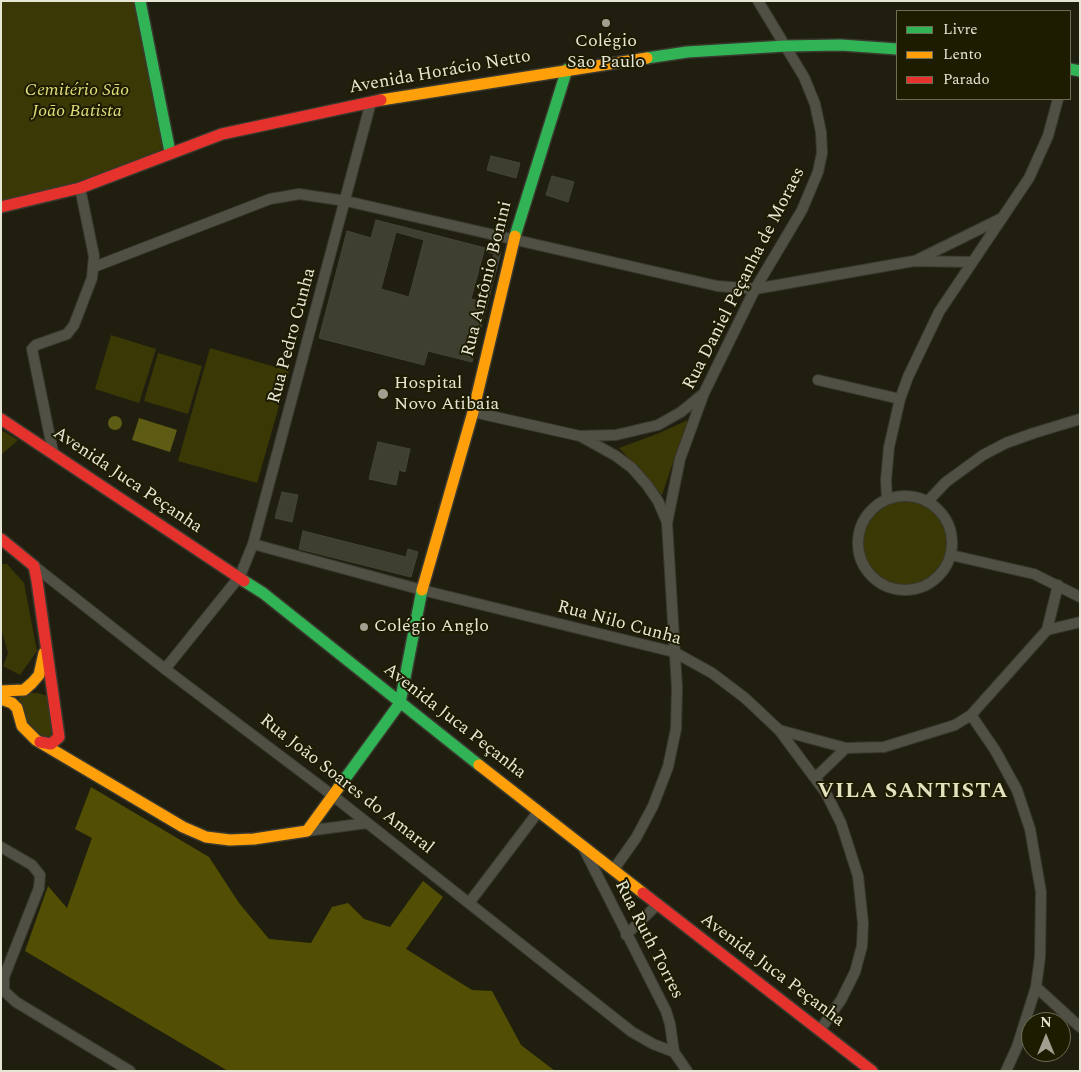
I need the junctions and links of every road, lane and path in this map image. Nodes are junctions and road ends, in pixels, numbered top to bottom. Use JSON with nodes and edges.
{"nodes":[{"id":1,"x":140,"y":1,"type":"edge"},
{"id":2,"x":758,"y":1,"type":"edge"},
{"id":3,"x":785,"y":46,"type":"junction"},
{"id":4,"x":896,"y":49,"type":"edge"},
{"id":5,"x":567,"y":69,"type":"junction"},
{"id":6,"x":1058,"y":100,"type":"edge"},
{"id":7,"x":371,"y":102,"type":"junction"},
{"id":8,"x":170,"y":152,"type":"junction"},
{"id":9,"x":80,"y":188,"type":"junction"},
{"id":10,"x":346,"y":201,"type":"junction"},
{"id":11,"x":1,"y":207,"type":"edge"},
{"id":12,"x":1005,"y":216,"type":"junction"},
{"id":13,"x":514,"y":239,"type":"junction"},
{"id":14,"x":914,"y":261,"type":"junction"},
{"id":15,"x":971,"y":262,"type":"junction"},
{"id":16,"x":94,"y":267,"type":"junction"},
{"id":17,"x":755,"y":289,"type":"junction"},
{"id":18,"x":818,"y":380,"type":"dead end"},
{"id":19,"x":704,"y":393,"type":"junction"},
{"id":20,"x":900,"y":399,"type":"junction"},
{"id":21,"x":473,"y":412,"type":"junction"},
{"id":22,"x":1,"y":419,"type":"edge"},
{"id":23,"x":1080,"y":419,"type":"edge"},
{"id":24,"x":616,"y":435,"type":"junction"},
{"id":25,"x":580,"y":436,"type":"junction"},
{"id":26,"x":52,"y":452,"type":"junction"},
{"id":27,"x":616,"y":456,"type":"junction"},
{"id":28,"x":887,"y":499,"type":"junction"},
{"id":29,"x":928,"y":501,"type":"junction"},
{"id":30,"x":667,"y":523,"type":"junction"},
{"id":31,"x":1,"y":539,"type":"edge"},
{"id":32,"x":253,"y":544,"type":"junction"},
{"id":33,"x":951,"y":555,"type":"junction"},
{"id":34,"x":34,"y":566,"type":"junction"},
{"id":35,"x":240,"y":576,"type":"junction"},
{"id":36,"x":1058,"y":585,"type":"junction"},
{"id":37,"x":422,"y":590,"type":"junction"},
{"id":38,"x":1080,"y":597,"type":"edge"},
{"id":39,"x":1080,"y":622,"type":"edge"},
{"id":40,"x":1048,"y":630,"type":"junction"},
{"id":41,"x":44,"y":635,"type":"junction"},
{"id":42,"x":674,"y":652,"type":"junction"},
{"id":43,"x":165,"y":669,"type":"junction"},
{"id":44,"x":24,"y":690,"type":"junction"},
{"id":45,"x":1,"y":691,"type":"edge"},
{"id":46,"x":1,"y":699,"type":"edge"},
{"id":47,"x":54,"y":702,"type":"junction"},
{"id":48,"x":400,"y":703,"type":"junction"},
{"id":49,"x":16,"y":708,"type":"junction"},
{"id":50,"x":971,"y":715,"type":"junction"},
{"id":51,"x":779,"y":730,"type":"junction"},
{"id":52,"x":39,"y":742,"type":"junction"},
{"id":53,"x":846,"y":748,"type":"junction"},
{"id":54,"x":816,"y":777,"type":"junction"},
{"id":55,"x":332,"y":795,"type":"junction"},
{"id":56,"x":538,"y":812,"type":"junction"},
{"id":57,"x":367,"y":823,"type":"junction"},
{"id":58,"x":307,"y":830,"type":"junction"},
{"id":59,"x":582,"y":846,"type":"junction"},
{"id":60,"x":1,"y":847,"type":"edge"},
{"id":61,"x":614,"y":869,"type":"junction"},
{"id":62,"x":469,"y":903,"type":"junction"},
{"id":63,"x":657,"y":905,"type":"junction"},
{"id":64,"x":626,"y":935,"type":"junction"},
{"id":65,"x":1036,"y":988,"type":"junction"},
{"id":66,"x":1080,"y":1026,"type":"edge"},
{"id":67,"x":820,"y":1030,"type":"junction"},
{"id":68,"x":674,"y":1052,"type":"junction"},
{"id":69,"x":130,"y":1071,"type":"edge"},
{"id":70,"x":686,"y":1071,"type":"edge"},
{"id":71,"x":872,"y":1071,"type":"edge"},
{"id":72,"x":1006,"y":1071,"type":"edge"}],
"edges":[{"from":1,"to":8,"type":"main road"},
{"from":2,"to":3,"type":"street","name":"Rua Daniel Peçanha de Moraes"},
{"from":3,"to":4,"type":"main road","name":"Avenida Horácio Netto"},
{"from":3,"to":5,"type":"main road","name":"Avenida Horácio Netto"},
{"from":3,"to":17,"type":"street","name":"Rua Daniel Peçanha de Moraes"},
{"from":5,"to":7,"type":"main road","name":"Avenida Horácio Netto"},
{"from":5,"to":13,"type":"main road","name":"Rua Antônio Bonini"},
{"from":6,"to":12,"type":"street"},
{"from":7,"to":8,"type":"main road","name":"Avenida Horácio Netto"},
{"from":7,"to":10,"type":"street","name":"Rua Pedro Cunha"},
{"from":8,"to":9,"type":"main road","name":"Avenida Horácio Netto"},
{"from":9,"to":11,"type":"main road","name":"Avenida Horácio Netto"},
{"from":9,"to":16,"type":"street"},
{"from":10,"to":13,"type":"street"},
{"from":10,"to":16,"type":"street"},
{"from":10,"to":32,"type":"street","name":"Rua Pedro Cunha"},
{"from":12,"to":14,"type":"street"},
{"from":12,"to":15,"type":"street"},
{"from":13,"to":17,"type":"street"},
{"from":13,"to":21,"type":"main road","name":"Rua Antônio Bonini"},
{"from":14,"to":15,"type":"street"},
{"from":14,"to":17,"type":"street"},
{"from":15,"to":20,"type":"street"},
{"from":16,"to":26,"type":"street"},
{"from":17,"to":19,"type":"street","name":"Rua Daniel Peçanha de Moraes"},
{"from":18,"to":20,"type":"street"},
{"from":19,"to":24,"type":"street"},
{"from":19,"to":30,"type":"street","name":"Rua Daniel Peçanha de Moraes"},
{"from":20,"to":28,"type":"street"},
{"from":21,"to":25,"type":"street"},
{"from":21,"to":37,"type":"main road","name":"Rua Antônio Bonini"},
{"from":22,"to":26,"type":"main road","name":"Avenida Juca Peçanha"},
{"from":23,"to":29,"type":"street"},
{"from":24,"to":25,"type":"street"},
{"from":24,"to":27,"type":"street"},
{"from":25,"to":27,"type":"street"},
{"from":26,"to":35,"type":"main road","name":"Avenida Juca Peçanha"},
{"from":27,"to":30,"type":"street"},
{"from":28,"to":29,"type":"street"},
{"from":28,"to":33,"type":"street"},
{"from":29,"to":33,"type":"street"},
{"from":30,"to":42,"type":"street","name":"Rua Daniel Peçanha de Moraes"},
{"from":31,"to":34,"type":"main road","name":"Rua João Soares do Amaral"},
{"from":32,"to":35,"type":"street","name":"Rua Pedro Cunha"},
{"from":32,"to":37,"type":"street","name":"Rua Nilo Cunha"},
{"from":33,"to":36,"type":"street"},
{"from":34,"to":41,"type":"main road"},
{"from":34,"to":43,"type":"street","name":"Rua João Soares do Amaral"},
{"from":35,"to":43,"type":"street","name":"Rua Pedro Cunha"},
{"from":35,"to":48,"type":"main road","name":"Avenida Juca Peçanha"},
{"from":36,"to":38,"type":"street"},
{"from":36,"to":40,"type":"street"},
{"from":37,"to":42,"type":"street","name":"Rua Nilo Cunha"},
{"from":37,"to":48,"type":"main road","name":"Rua Antônio Bonini"},
{"from":39,"to":40,"type":"street"},
{"from":40,"to":50,"type":"street"},
{"from":41,"to":44,"type":"main road"},
{"from":41,"to":47,"type":"main road"},
{"from":42,"to":51,"type":"street","name":"Rua Nilo Cunha"},
{"from":42,"to":61,"type":"street","name":"Rua Daniel Peçanha de Moraes"},
{"from":43,"to":55,"type":"street","name":"Rua João Soares do Amaral"},
{"from":44,"to":45,"type":"main road"},
{"from":44,"to":47,"type":"main road"},
{"from":44,"to":49,"type":"main road"},
{"from":46,"to":49,"type":"main road"},
{"from":47,"to":52,"type":"main road"},
{"from":48,"to":55,"type":"main road"},
{"from":48,"to":56,"type":"main road","name":"Avenida Juca Peçanha"},
{"from":49,"to":52,"type":"main road"},
{"from":50,"to":53,"type":"street"},
{"from":50,"to":65,"type":"street"},
{"from":51,"to":53,"type":"street"},
{"from":51,"to":54,"type":"street","name":"Rua Nilo Cunha"},
{"from":52,"to":58,"type":"main road"},
{"from":53,"to":54,"type":"street"},
{"from":54,"to":67,"type":"street","name":"Rua Nilo Cunha"},
{"from":55,"to":57,"type":"street","name":"Rua João Soares do Amaral"},
{"from":55,"to":58,"type":"main road"},
{"from":56,"to":59,"type":"main road","name":"Avenida Juca Peçanha"},
{"from":56,"to":62,"type":"street"},
{"from":57,"to":58,"type":"street"},
{"from":57,"to":62,"type":"street","name":"Rua João Soares do Amaral"},
{"from":59,"to":61,"type":"main road","name":"Avenida Juca Peçanha"},
{"from":59,"to":64,"type":"street","name":"Rua Ruth Torres"},
{"from":60,"to":69,"type":"street"},
{"from":61,"to":63,"type":"main road","name":"Avenida Juca Peçanha"},
{"from":62,"to":68,"type":"street","name":"Rua João Soares do Amaral"},
{"from":63,"to":64,"type":"street"},
{"from":63,"to":67,"type":"main road","name":"Avenida Juca Peçanha"},
{"from":64,"to":68,"type":"street","name":"Rua Ruth Torres"},
{"from":65,"to":66,"type":"street"},
{"from":65,"to":72,"type":"street"},
{"from":67,"to":71,"type":"main road","name":"Avenida Juca Peçanha"},
{"from":68,"to":70,"type":"street"}]}
